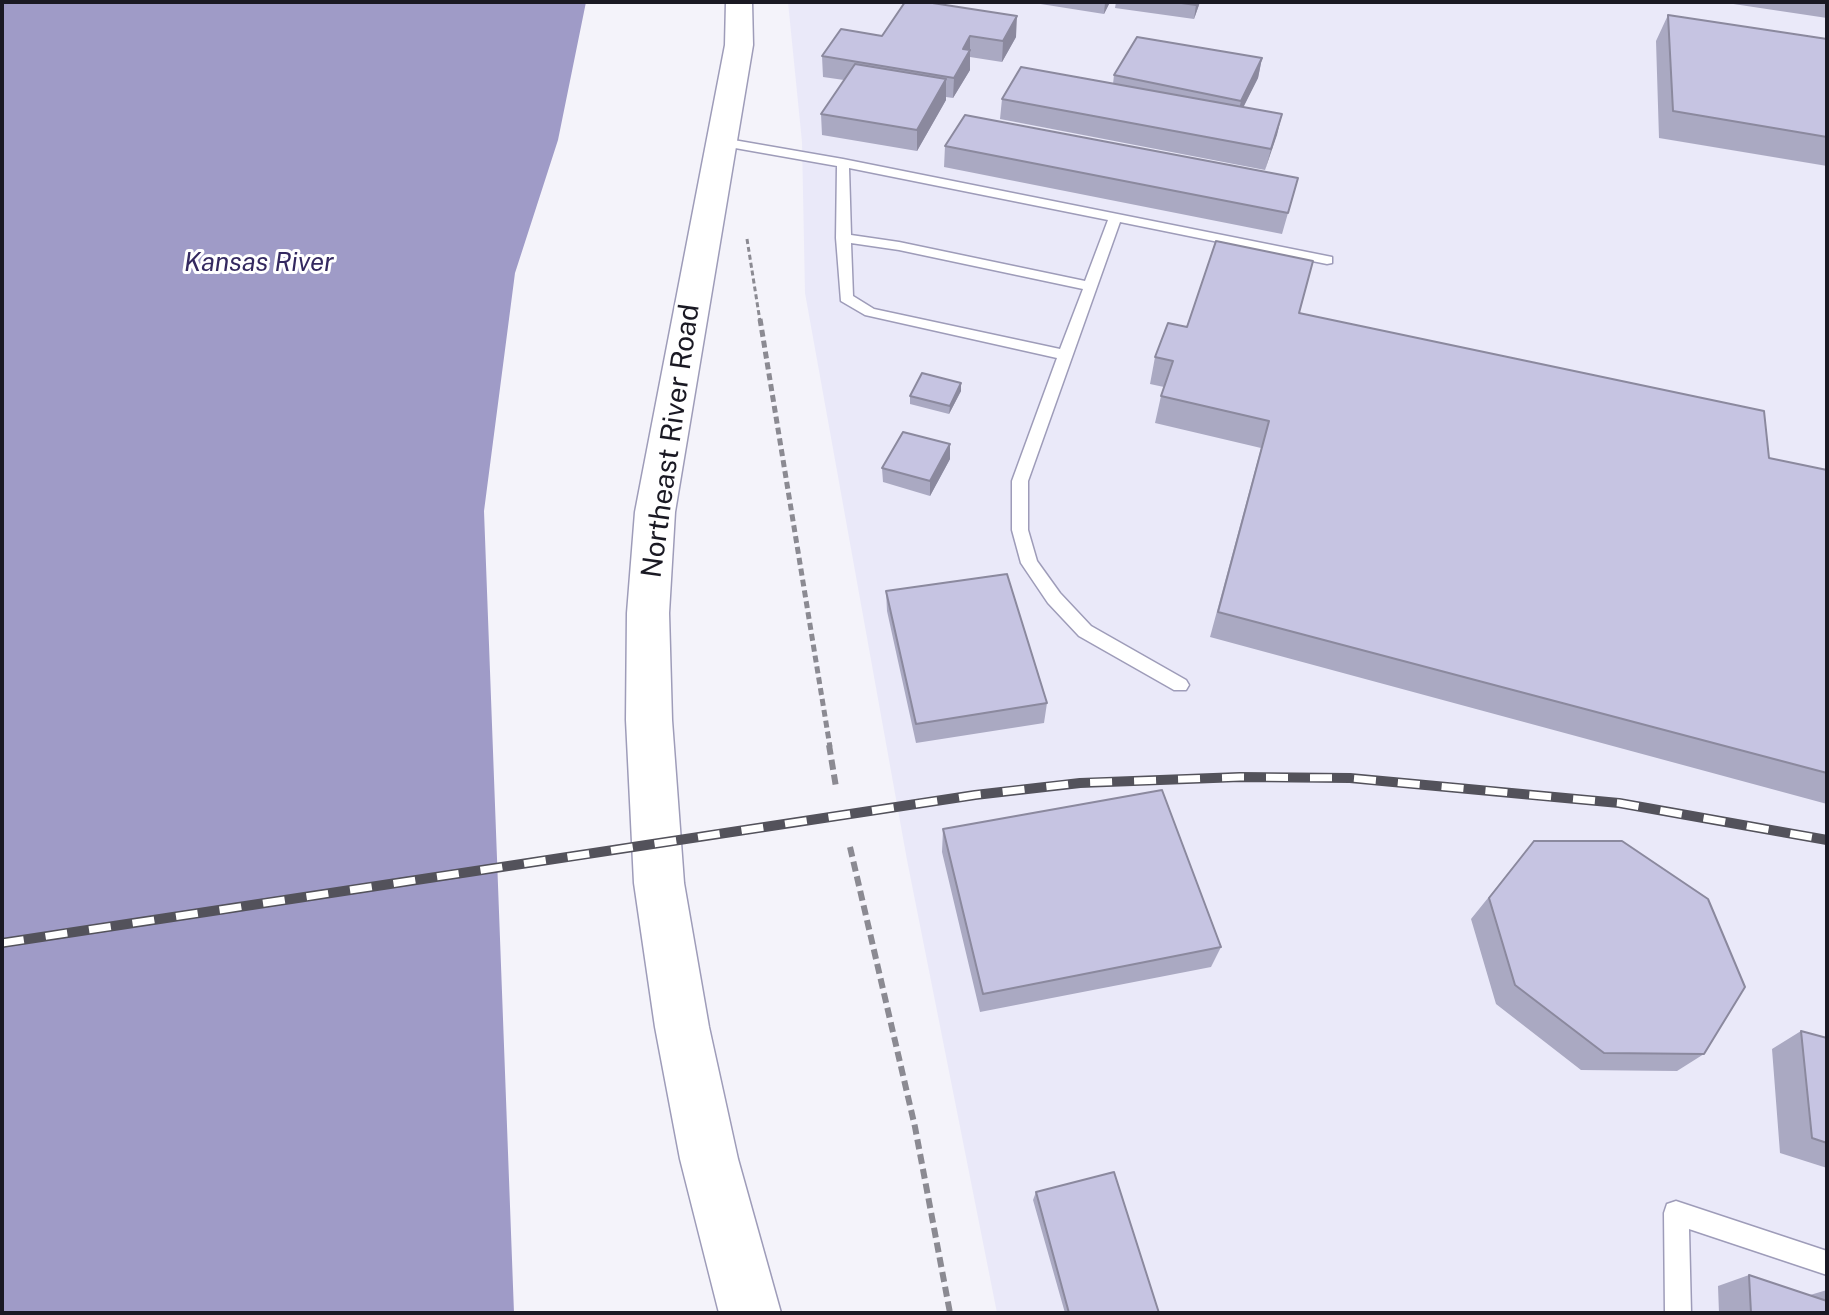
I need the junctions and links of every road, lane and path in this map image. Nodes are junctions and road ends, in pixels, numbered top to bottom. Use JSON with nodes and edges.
{"nodes":[{"id":1,"x":739,"y":2,"type":"edge"},
{"id":2,"x":722,"y":142,"type":"junction"},
{"id":3,"x":843,"y":163,"type":"junction"},
{"id":4,"x":1115,"y":218,"type":"junction"},
{"id":5,"x":748,"y":227,"type":"dead end"},
{"id":6,"x":843,"y":238,"type":"junction"},
{"id":7,"x":1327,"y":260,"type":"dead end"},
{"id":8,"x":1090,"y":286,"type":"junction"},
{"id":9,"x":1066,"y":355,"type":"junction"},
{"id":10,"x":1180,"y":685,"type":"dead end"},
{"id":11,"x":836,"y":787,"type":"dead end"},
{"id":12,"x":850,"y":847,"type":"dead end"},
{"id":13,"x":1827,"y":1263,"type":"edge"},
{"id":14,"x":750,"y":1313,"type":"edge"},
{"id":15,"x":950,"y":1313,"type":"edge"},
{"id":16,"x":1678,"y":1313,"type":"edge"}],
"edges":[{"from":1,"to":2,"type":"street","name":"Northeast River Road"},
{"from":2,"to":3,"type":"lane"},
{"from":2,"to":14,"type":"street","name":"Northeast River Road"},
{"from":3,"to":4,"type":"lane"},
{"from":3,"to":6,"type":"lane"},
{"from":4,"to":7,"type":"lane"},
{"from":4,"to":8,"type":"lane"},
{"from":5,"to":11,"type":"path"},
{"from":6,"to":8,"type":"lane"},
{"from":6,"to":9,"type":"lane"},
{"from":8,"to":9,"type":"lane"},
{"from":9,"to":10,"type":"lane"},
{"from":12,"to":15,"type":"path"},
{"from":13,"to":16,"type":"lane"}]}
